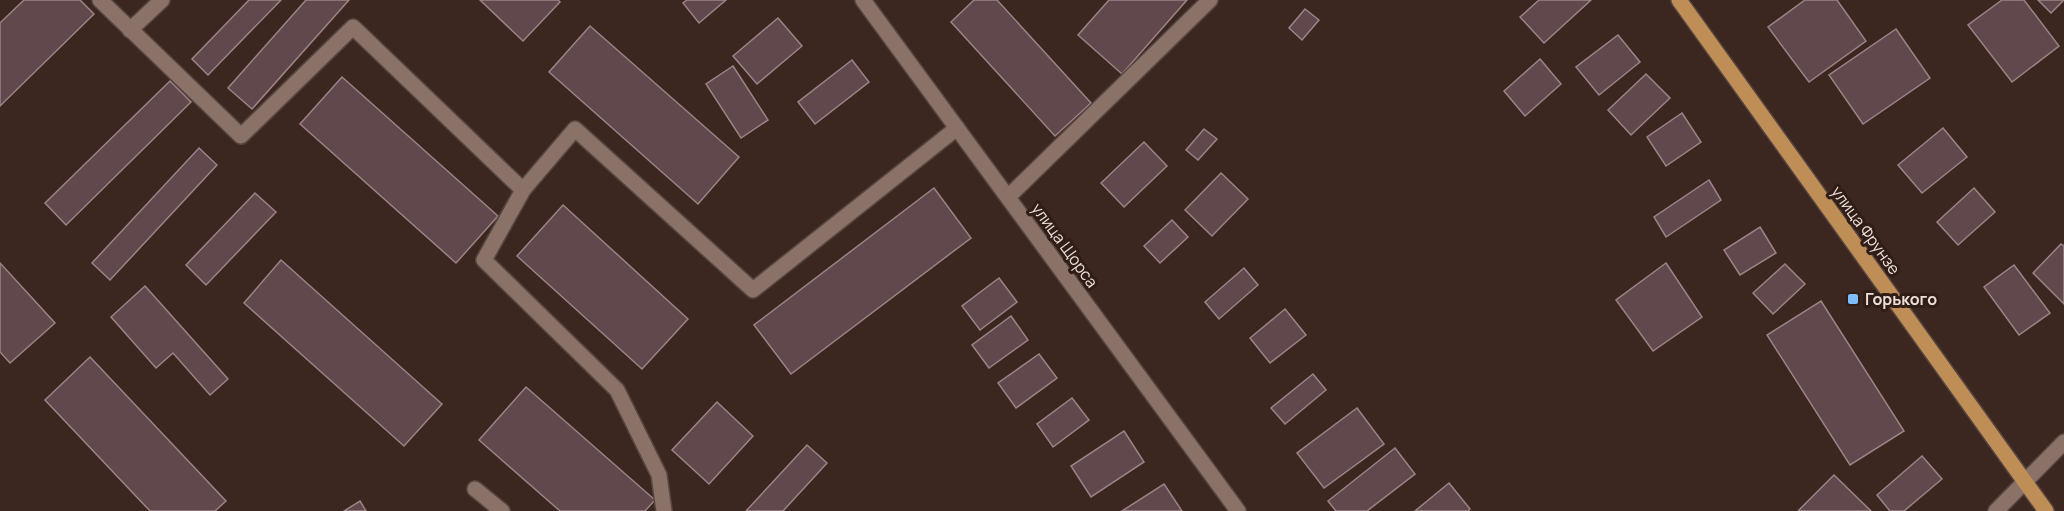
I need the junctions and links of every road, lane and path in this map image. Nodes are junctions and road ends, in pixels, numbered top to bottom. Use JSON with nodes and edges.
{"nodes":[{"id":1,"x":100,"y":0,"type":"edge"},
{"id":2,"x":162,"y":0,"type":"edge"},
{"id":3,"x":863,"y":0,"type":"edge"},
{"id":4,"x":1210,"y":0,"type":"edge"},
{"id":5,"x":1679,"y":0,"type":"edge"},
{"id":6,"x":130,"y":30,"type":"junction"},
{"id":7,"x":957,"y":128,"type":"junction"},
{"id":8,"x":523,"y":190,"type":"junction"},
{"id":9,"x":1008,"y":197,"type":"junction"},
{"id":10,"x":2064,"y":442,"type":"edge"},
{"id":11,"x":2025,"y":483,"type":"junction"},
{"id":12,"x":475,"y":489,"type":"dead end"},
{"id":13,"x":502,"y":511,"type":"edge"},
{"id":14,"x":664,"y":511,"type":"edge"},
{"id":15,"x":1238,"y":511,"type":"edge"},
{"id":16,"x":1996,"y":511,"type":"edge"},
{"id":17,"x":2046,"y":511,"type":"edge"}],
"edges":[{"from":1,"to":6,"type":"street"},
{"from":2,"to":6,"type":"street"},
{"from":3,"to":7,"type":"street","name":"улица Щорса"},
{"from":4,"to":9,"type":"street"},
{"from":5,"to":11,"type":"main road","name":"улица Фрунзе"},
{"from":6,"to":8,"type":"street"},
{"from":7,"to":8,"type":"street"},
{"from":7,"to":9,"type":"street","name":"улица Щорса"},
{"from":8,"to":14,"type":"street"},
{"from":9,"to":15,"type":"street","name":"улица Щорса"},
{"from":10,"to":11,"type":"street"},
{"from":11,"to":16,"type":"street"},
{"from":11,"to":17,"type":"main road","name":"улица Фрунзе"},
{"from":12,"to":13,"type":"street"}]}
